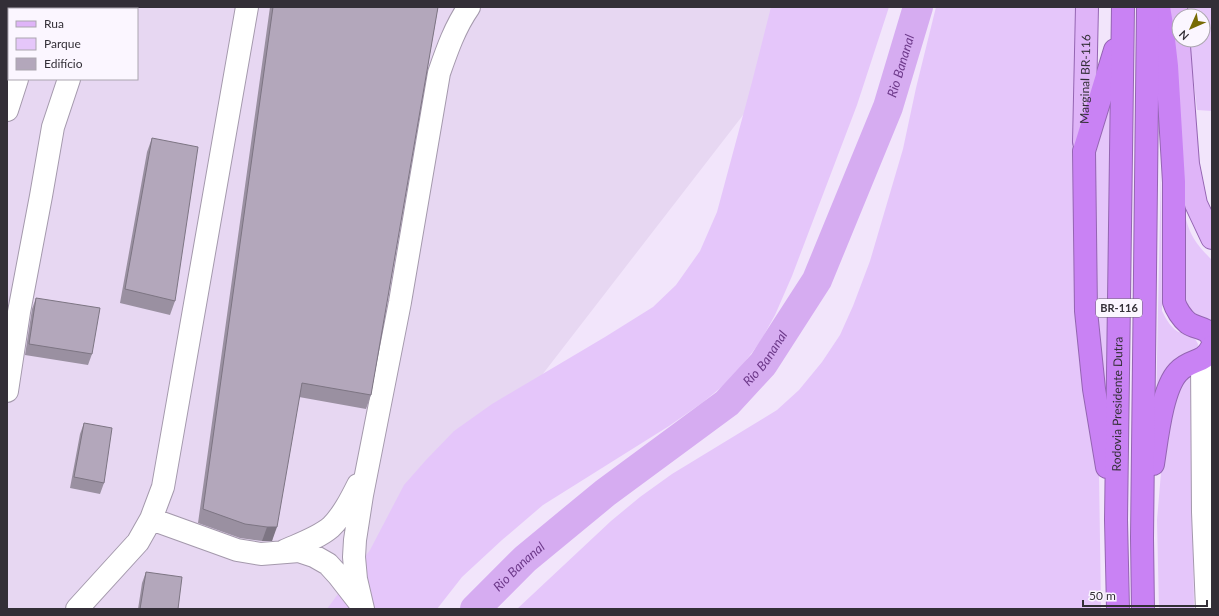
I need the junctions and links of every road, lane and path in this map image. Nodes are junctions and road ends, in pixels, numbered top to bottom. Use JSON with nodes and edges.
{"nodes":[{"id":1,"x":247,"y":7,"type":"edge"},
{"id":2,"x":469,"y":7,"type":"edge"},
{"id":3,"x":1087,"y":7,"type":"edge"},
{"id":4,"x":1148,"y":7,"type":"edge"},
{"id":5,"x":1159,"y":7,"type":"edge"},
{"id":6,"x":1176,"y":7,"type":"edge"},
{"id":7,"x":1123,"y":16,"type":"edge"},
{"id":8,"x":17,"y":80,"type":"edge"},
{"id":9,"x":69,"y":80,"type":"edge"},
{"id":10,"x":7,"y":110,"type":"edge"},
{"id":11,"x":1084,"y":151,"type":"junction"},
{"id":12,"x":1212,"y":238,"type":"edge"},
{"id":13,"x":1212,"y":336,"type":"edge"},
{"id":14,"x":1207,"y":353,"type":"edge"},
{"id":15,"x":7,"y":391,"type":"edge"},
{"id":16,"x":367,"y":468,"type":"junction"},
{"id":17,"x":151,"y":519,"type":"junction"},
{"id":18,"x":1116,"y":520,"type":"junction"},
{"id":19,"x":1142,"y":538,"type":"junction"},
{"id":20,"x":281,"y":552,"type":"junction"},
{"id":21,"x":362,"y":607,"type":"edge"},
{"id":22,"x":77,"y":609,"type":"edge"},
{"id":23,"x":1118,"y":609,"type":"edge"},
{"id":24,"x":1143,"y":609,"type":"edge"},
{"id":25,"x":1207,"y":609,"type":"edge"}],
"edges":[{"from":1,"to":17,"type":"lane"},
{"from":2,"to":16,"type":"lane"},
{"from":3,"to":11,"type":"main road","name":"Marginal BR-116"},
{"from":4,"to":19,"type":"highway","name":"Rodovia Presidente Dutra","number":"BR-116"},
{"from":5,"to":13,"type":"highway"},
{"from":6,"to":12,"type":"main road"},
{"from":7,"to":11,"type":"highway"},
{"from":7,"to":18,"type":"highway","name":"Rodovia Presidente Dutra","number":"BR-116"},
{"from":8,"to":10,"type":"lane"},
{"from":9,"to":15,"type":"lane"},
{"from":11,"to":18,"type":"highway"},
{"from":14,"to":19,"type":"highway"},
{"from":14,"to":25,"type":"lane"},
{"from":16,"to":20,"type":"lane"},
{"from":16,"to":21,"type":"lane"},
{"from":17,"to":20,"type":"lane"},
{"from":17,"to":22,"type":"lane"},
{"from":18,"to":23,"type":"highway","name":"Rodovia Presidente Dutra","number":"BR-116"},
{"from":19,"to":24,"type":"highway","name":"Rodovia Presidente Dutra","number":"BR-116"},
{"from":20,"to":21,"type":"lane"}]}
